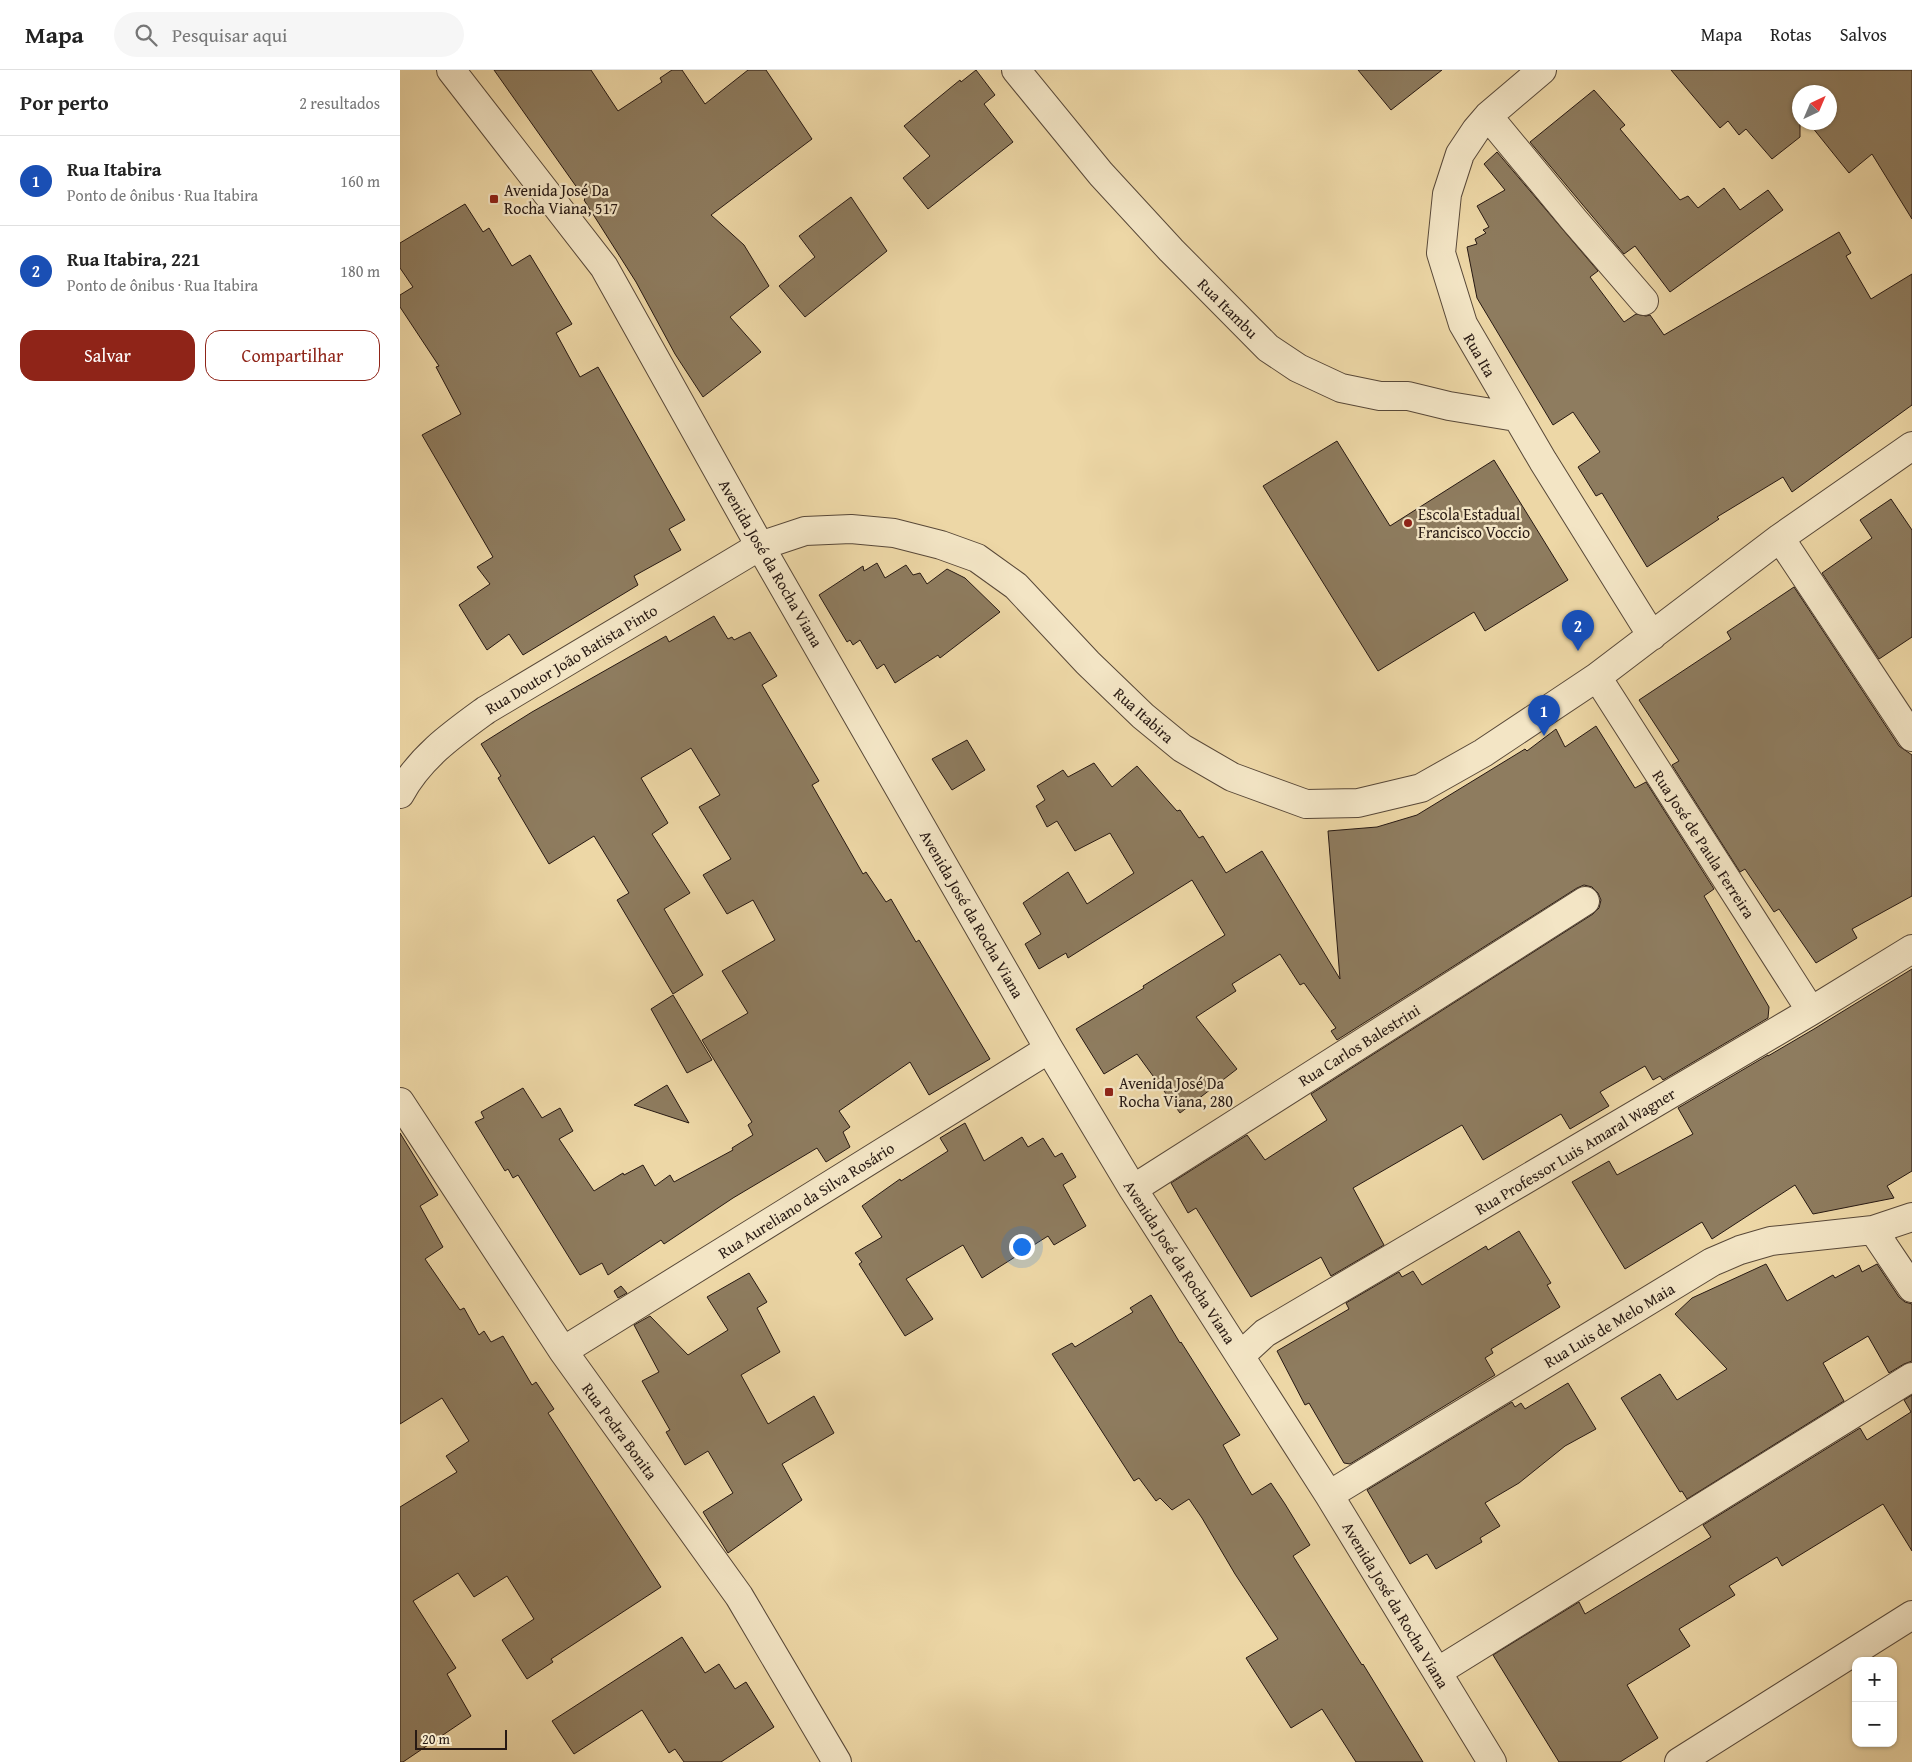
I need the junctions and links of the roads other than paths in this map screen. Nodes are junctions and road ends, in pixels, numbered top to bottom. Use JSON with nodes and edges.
{"nodes":[{"id":1,"x":451,"y":70,"type":"edge"},
{"id":2,"x":1016,"y":70,"type":"edge"},
{"id":3,"x":1542,"y":70,"type":"edge"},
{"id":4,"x":1488,"y":116,"type":"junction"},
{"id":5,"x":1644,"y":301,"type":"dead end"},
{"id":6,"x":1516,"y":417,"type":"junction"},
{"id":7,"x":1912,"y":446,"type":"edge"},
{"id":8,"x":1780,"y":538,"type":"junction"},
{"id":9,"x":760,"y":546,"type":"junction"},
{"id":10,"x":1652,"y":636,"type":"junction"},
{"id":11,"x":1597,"y":678,"type":"junction"},
{"id":12,"x":1912,"y":736,"type":"edge"},
{"id":13,"x":400,"y":794,"type":"edge"},
{"id":14,"x":1585,"y":901,"type":"dead end"},
{"id":15,"x":1912,"y":949,"type":"edge"},
{"id":16,"x":1811,"y":1011,"type":"junction"},
{"id":17,"x":1050,"y":1049,"type":"junction"},
{"id":18,"x":400,"y":1102,"type":"edge"},
{"id":19,"x":1132,"y":1189,"type":"junction"},
{"id":20,"x":1912,"y":1217,"type":"edge"},
{"id":21,"x":1873,"y":1230,"type":"junction"},
{"id":22,"x":1912,"y":1288,"type":"edge"},
{"id":23,"x":563,"y":1351,"type":"junction"},
{"id":24,"x":1240,"y":1356,"type":"junction"},
{"id":25,"x":1912,"y":1377,"type":"edge"},
{"id":26,"x":1329,"y":1495,"type":"junction"},
{"id":27,"x":1912,"y":1615,"type":"edge"},
{"id":28,"x":1437,"y":1672,"type":"junction"},
{"id":29,"x":837,"y":1762,"type":"edge"},
{"id":30,"x":1492,"y":1762,"type":"edge"},
{"id":31,"x":1679,"y":1762,"type":"edge"}],
"edges":[{"from":1,"to":9,"type":"street","name":"Avenida José da Rocha Viana"},
{"from":2,"to":6,"type":"street","name":"Rua Itambu"},
{"from":3,"to":4,"type":"street","name":"Rua Ita"},
{"from":4,"to":5,"type":"street"},
{"from":4,"to":6,"type":"street","name":"Rua Ita"},
{"from":6,"to":10,"type":"street","name":"Rua Ita"},
{"from":7,"to":8,"type":"street","name":"Rua Itabira"},
{"from":8,"to":10,"type":"street","name":"Rua Itabira"},
{"from":8,"to":12,"type":"street"},
{"from":9,"to":11,"type":"street","name":"Rua Itabira"},
{"from":9,"to":13,"type":"street","name":"Rua Doutor João Batista Pinto"},
{"from":9,"to":17,"type":"street","name":"Avenida José da Rocha Viana"},
{"from":10,"to":11,"type":"street","name":"Rua Itabira"},
{"from":11,"to":16,"type":"street","name":"Rua José de Paula Ferreira"},
{"from":14,"to":19,"type":"street","name":"Rua Carlos Balestrini"},
{"from":15,"to":16,"type":"street","name":"Rua Professor Luis Amaral Wagner"},
{"from":16,"to":24,"type":"street","name":"Rua Professor Luis Amaral Wagner"},
{"from":17,"to":19,"type":"street","name":"Avenida José da Rocha Viana"},
{"from":17,"to":23,"type":"street","name":"Rua Aureliano da Silva Rosário"},
{"from":18,"to":23,"type":"street","name":"Rua Pedra Bonita"},
{"from":19,"to":24,"type":"street","name":"Avenida José da Rocha Viana"},
{"from":20,"to":21,"type":"street","name":"Rua Luis de Melo Maia"},
{"from":21,"to":22,"type":"street"},
{"from":21,"to":26,"type":"street","name":"Rua Luis de Melo Maia"},
{"from":23,"to":29,"type":"street","name":"Rua Pedra Bonita"},
{"from":24,"to":26,"type":"street","name":"Avenida José da Rocha Viana"},
{"from":25,"to":28,"type":"street"},
{"from":26,"to":28,"type":"street","name":"Avenida José da Rocha Viana"},
{"from":27,"to":31,"type":"street"},
{"from":28,"to":30,"type":"street","name":"Avenida José da Rocha Viana"}]}
